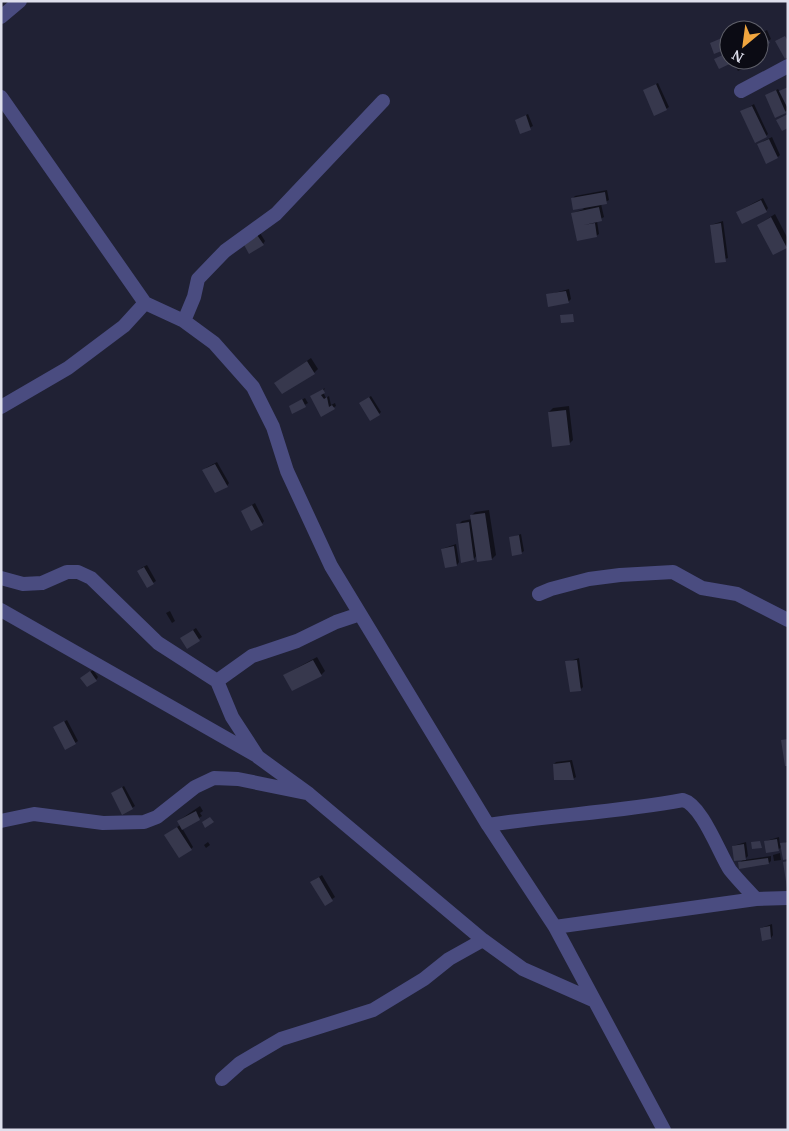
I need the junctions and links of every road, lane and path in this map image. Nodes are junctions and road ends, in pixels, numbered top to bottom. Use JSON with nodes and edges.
{"nodes":[{"id":1,"x":20,"y":1,"type":"edge"},
{"id":2,"x":1,"y":17,"type":"edge"},
{"id":3,"x":788,"y":66,"type":"edge"},
{"id":4,"x":741,"y":91,"type":"dead end"},
{"id":5,"x":1,"y":98,"type":"edge"},
{"id":6,"x":383,"y":101,"type":"dead end"},
{"id":7,"x":145,"y":304,"type":"junction"},
{"id":8,"x":184,"y":321,"type":"junction"},
{"id":9,"x":1,"y":407,"type":"edge"},
{"id":10,"x":1,"y":578,"type":"edge"},
{"id":11,"x":539,"y":594,"type":"dead end"},
{"id":12,"x":1,"y":610,"type":"edge"},
{"id":13,"x":360,"y":614,"type":"junction"},
{"id":14,"x":788,"y":620,"type":"edge"},
{"id":15,"x":217,"y":681,"type":"junction"},
{"id":16,"x":258,"y":757,"type":"junction"},
{"id":17,"x":309,"y":794,"type":"junction"},
{"id":18,"x":1,"y":821,"type":"edge"},
{"id":19,"x":488,"y":825,"type":"junction"},
{"id":20,"x":788,"y":898,"type":"edge"},
{"id":21,"x":756,"y":899,"type":"junction"},
{"id":22,"x":555,"y":927,"type":"junction"},
{"id":23,"x":483,"y":940,"type":"junction"},
{"id":24,"x":593,"y":1000,"type":"junction"},
{"id":25,"x":222,"y":1079,"type":"dead end"},
{"id":26,"x":664,"y":1130,"type":"edge"}],
"edges":[{"from":1,"to":2,"type":"street"},
{"from":3,"to":4,"type":"street"},
{"from":5,"to":7,"type":"street"},
{"from":6,"to":8,"type":"street"},
{"from":7,"to":8,"type":"street"},
{"from":7,"to":9,"type":"street"},
{"from":8,"to":13,"type":"street"},
{"from":10,"to":15,"type":"street"},
{"from":11,"to":14,"type":"street"},
{"from":12,"to":16,"type":"street"},
{"from":13,"to":15,"type":"street"},
{"from":13,"to":19,"type":"street"},
{"from":15,"to":16,"type":"street"},
{"from":16,"to":17,"type":"street"},
{"from":17,"to":18,"type":"street"},
{"from":17,"to":23,"type":"street"},
{"from":19,"to":21,"type":"street"},
{"from":19,"to":22,"type":"street"},
{"from":20,"to":21,"type":"street"},
{"from":21,"to":22,"type":"street"},
{"from":22,"to":24,"type":"street"},
{"from":23,"to":24,"type":"street"},
{"from":23,"to":25,"type":"street"},
{"from":24,"to":26,"type":"street"}]}
